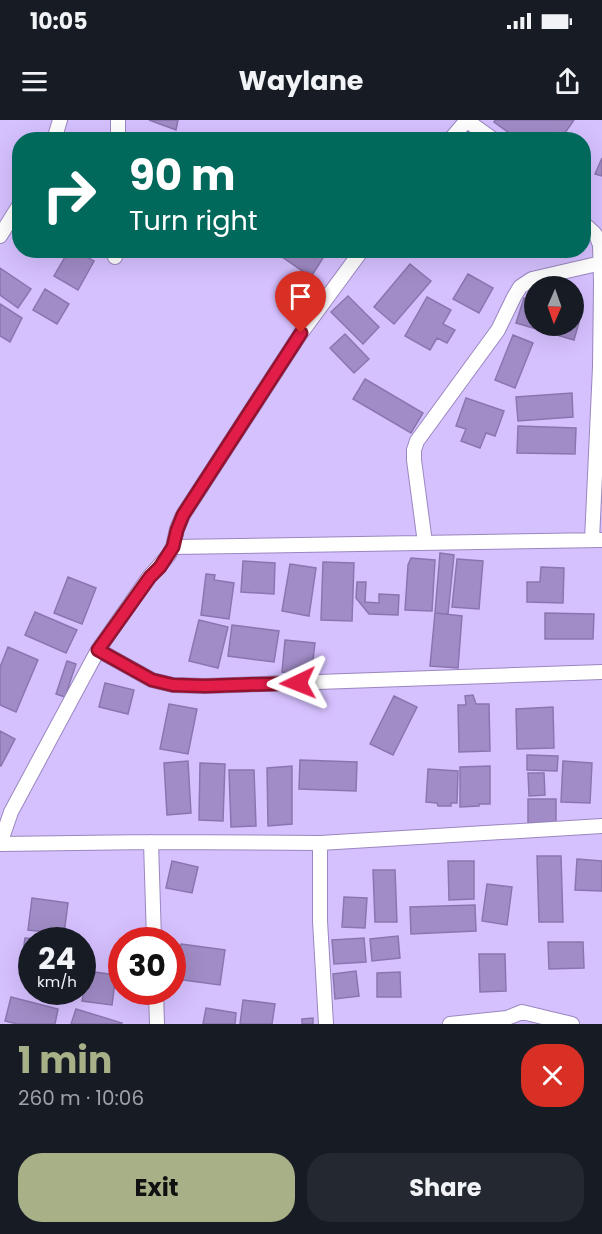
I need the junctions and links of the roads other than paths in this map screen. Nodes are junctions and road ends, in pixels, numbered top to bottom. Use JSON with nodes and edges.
{"nodes":[{"id":1,"x":467,"y":120,"type":"edge"},
{"id":2,"x":457,"y":132,"type":"edge"},
{"id":3,"x":483,"y":132,"type":"edge"},
{"id":4,"x":12,"y":217,"type":"edge"},
{"id":5,"x":591,"y":231,"type":"edge"},
{"id":6,"x":0,"y":236,"type":"edge"},
{"id":7,"x":356,"y":258,"type":"edge"},
{"id":8,"x":601,"y":263,"type":"edge"},
{"id":9,"x":602,"y":282,"type":"edge"},
{"id":10,"x":601,"y":367,"type":"edge"},
{"id":11,"x":597,"y":540,"type":"edge"},
{"id":12,"x":425,"y":543,"type":"junction"},
{"id":13,"x":173,"y":547,"type":"junction"},
{"id":14,"x":98,"y":650,"type":"junction"},
{"id":15,"x":602,"y":672,"type":"edge"},
{"id":16,"x":602,"y":826,"type":"edge"},
{"id":17,"x":152,"y":842,"type":"junction"},
{"id":18,"x":320,"y":843,"type":"junction"},
{"id":19,"x":0,"y":844,"type":"edge"},
{"id":20,"x":154,"y":927,"type":"edge"},
{"id":21,"x":156,"y":1005,"type":"edge"},
{"id":22,"x":157,"y":1024,"type":"edge"},
{"id":23,"x":326,"y":1024,"type":"edge"},
{"id":24,"x":450,"y":1024,"type":"edge"},
{"id":25,"x":572,"y":1024,"type":"edge"}],
"edges":[{"from":1,"to":2,"type":"street"},
{"from":1,"to":3,"type":"street"},
{"from":4,"to":6,"type":"street"},
{"from":5,"to":8,"type":"street"},
{"from":7,"to":13,"type":"street"},
{"from":8,"to":9,"type":"street"},
{"from":8,"to":12,"type":"street"},
{"from":9,"to":10,"type":"street"},
{"from":10,"to":11,"type":"street"},
{"from":11,"to":12,"type":"street"},
{"from":12,"to":13,"type":"street"},
{"from":13,"to":14,"type":"street"},
{"from":14,"to":15,"type":"street"},
{"from":14,"to":19,"type":"street"},
{"from":16,"to":18,"type":"street"},
{"from":17,"to":18,"type":"street"},
{"from":17,"to":19,"type":"street"},
{"from":17,"to":20,"type":"street"},
{"from":18,"to":23,"type":"street"},
{"from":21,"to":22,"type":"street"},
{"from":24,"to":25,"type":"street"}]}
